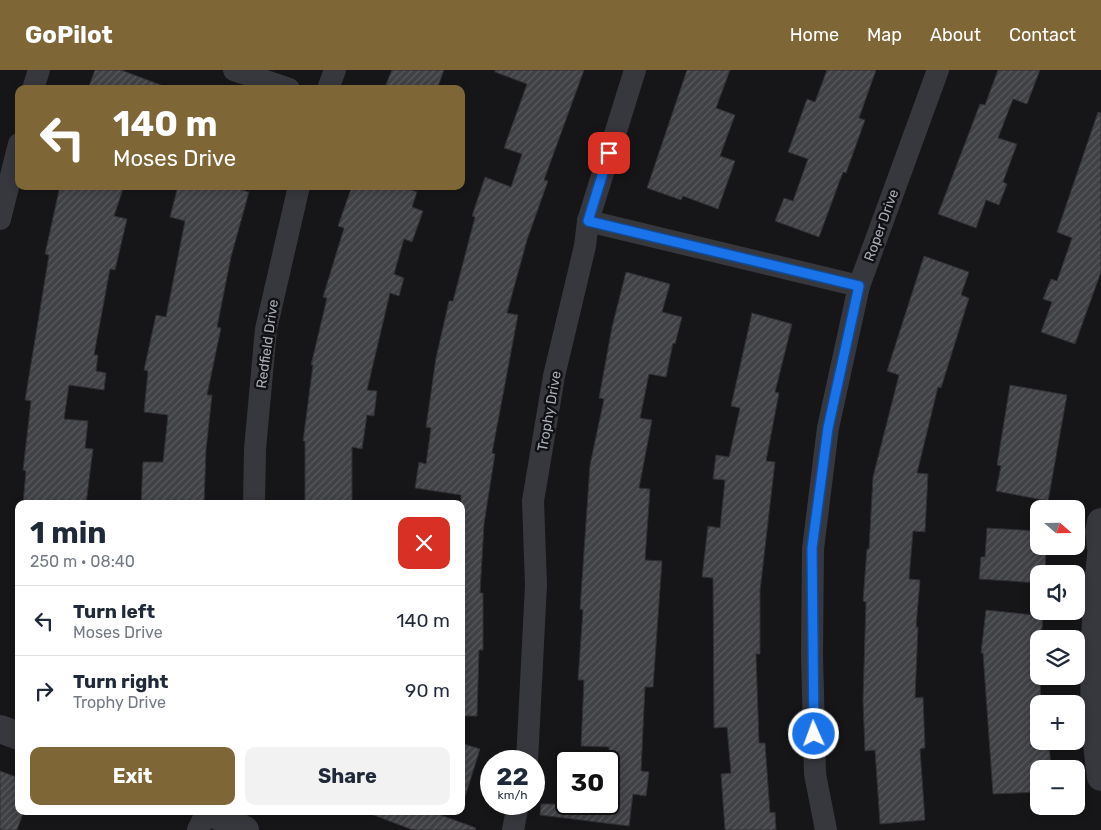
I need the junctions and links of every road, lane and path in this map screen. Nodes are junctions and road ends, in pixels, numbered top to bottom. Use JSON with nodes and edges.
{"nodes":[{"id":1,"x":40,"y":70,"type":"edge"},
{"id":2,"x":234,"y":70,"type":"edge"},
{"id":3,"x":335,"y":70,"type":"edge"},
{"id":4,"x":636,"y":70,"type":"edge"},
{"id":5,"x":938,"y":70,"type":"edge"},
{"id":6,"x":34,"y":85,"type":"edge"},
{"id":7,"x":277,"y":85,"type":"edge"},
{"id":8,"x":329,"y":85,"type":"edge"},
{"id":9,"x":15,"y":160,"type":"edge"},
{"id":10,"x":298,"y":190,"type":"edge"},
{"id":11,"x":0,"y":219,"type":"edge"},
{"id":12,"x":588,"y":221,"type":"junction"},
{"id":13,"x":859,"y":286,"type":"junction"},
{"id":14,"x":254,"y":500,"type":"edge"},
{"id":15,"x":1101,"y":522,"type":"edge"},
{"id":16,"x":1101,"y":547,"type":"edge"},
{"id":17,"x":1101,"y":554,"type":"edge"},
{"id":18,"x":0,"y":729,"type":"edge"},
{"id":19,"x":15,"y":735,"type":"edge"},
{"id":20,"x":528,"y":750,"type":"edge"},
{"id":21,"x":1101,"y":777,"type":"edge"},
{"id":22,"x":206,"y":815,"type":"edge"},
{"id":23,"x":216,"y":815,"type":"edge"},
{"id":24,"x":516,"y":815,"type":"edge"},
{"id":25,"x":198,"y":830,"type":"edge"},
{"id":26,"x":244,"y":830,"type":"edge"},
{"id":27,"x":513,"y":830,"type":"edge"},
{"id":28,"x":826,"y":830,"type":"edge"}],
"edges":[{"from":1,"to":6,"type":"street"},
{"from":2,"to":7,"type":"street"},
{"from":3,"to":8,"type":"street"},
{"from":4,"to":12,"type":"street","name":"Trophy Drive"},
{"from":5,"to":13,"type":"street","name":"Roper Drive"},
{"from":9,"to":11,"type":"street"},
{"from":10,"to":14,"type":"street","name":"Redfield Drive"},
{"from":12,"to":13,"type":"street"},
{"from":12,"to":20,"type":"street","name":"Trophy Drive"},
{"from":13,"to":28,"type":"street","name":"Roper Drive"},
{"from":15,"to":16,"type":"street"},
{"from":17,"to":21,"type":"street"},
{"from":18,"to":19,"type":"street"},
{"from":22,"to":25,"type":"street"},
{"from":23,"to":26,"type":"street"},
{"from":24,"to":27,"type":"street"}]}
